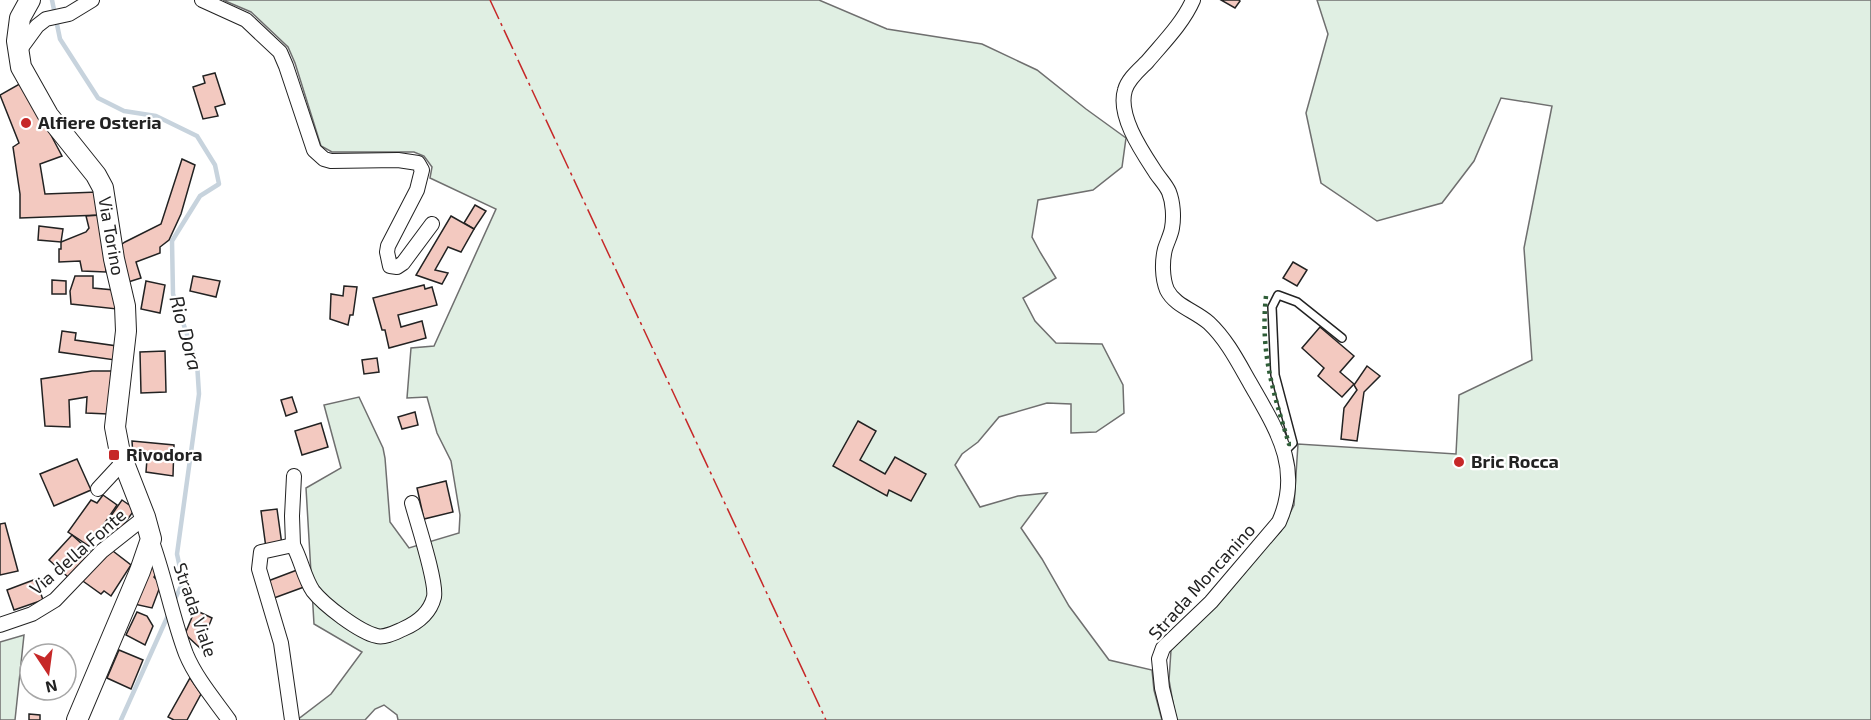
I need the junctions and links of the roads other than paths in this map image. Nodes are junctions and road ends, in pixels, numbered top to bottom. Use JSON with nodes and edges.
{"nodes":[{"id":1,"x":30,"y":0,"type":"edge"},
{"id":2,"x":92,"y":0,"type":"edge"},
{"id":3,"x":202,"y":0,"type":"edge"},
{"id":4,"x":1193,"y":0,"type":"edge"},
{"id":5,"x":18,"y":52,"type":"junction"},
{"id":6,"x":432,"y":224,"type":"dead end"},
{"id":7,"x":1342,"y":338,"type":"dead end"},
{"id":8,"x":1285,"y":451,"type":"junction"},
{"id":9,"x":123,"y":462,"type":"junction"},
{"id":10,"x":294,"y":476,"type":"dead end"},
{"id":11,"x":98,"y":489,"type":"dead end"},
{"id":12,"x":412,"y":503,"type":"dead end"},
{"id":13,"x":145,"y":518,"type":"junction"},
{"id":14,"x":151,"y":539,"type":"junction"},
{"id":15,"x":293,"y":545,"type":"junction"},
{"id":16,"x":0,"y":625,"type":"edge"},
{"id":17,"x":77,"y":720,"type":"edge"},
{"id":18,"x":229,"y":720,"type":"edge"},
{"id":19,"x":292,"y":720,"type":"edge"},
{"id":20,"x":1170,"y":720,"type":"edge"}],
"edges":[{"from":1,"to":5,"type":"street","name":"Via Torino"},
{"from":2,"to":5,"type":"street"},
{"from":3,"to":6,"type":"street"},
{"from":4,"to":8,"type":"street","name":"Strada Moncanino"},
{"from":5,"to":9,"type":"street","name":"Via Torino"},
{"from":7,"to":8,"type":"lane"},
{"from":8,"to":20,"type":"street","name":"Strada Moncanino"},
{"from":9,"to":11,"type":"street","name":"Via della Fonte"},
{"from":9,"to":13,"type":"street","name":"Via Torino"},
{"from":10,"to":15,"type":"street"},
{"from":12,"to":15,"type":"street"},
{"from":13,"to":14,"type":"street"},
{"from":13,"to":16,"type":"street","name":"Via della Fonte"},
{"from":14,"to":17,"type":"street"},
{"from":14,"to":18,"type":"street","name":"Strada Viale"},
{"from":15,"to":19,"type":"street"}]}
